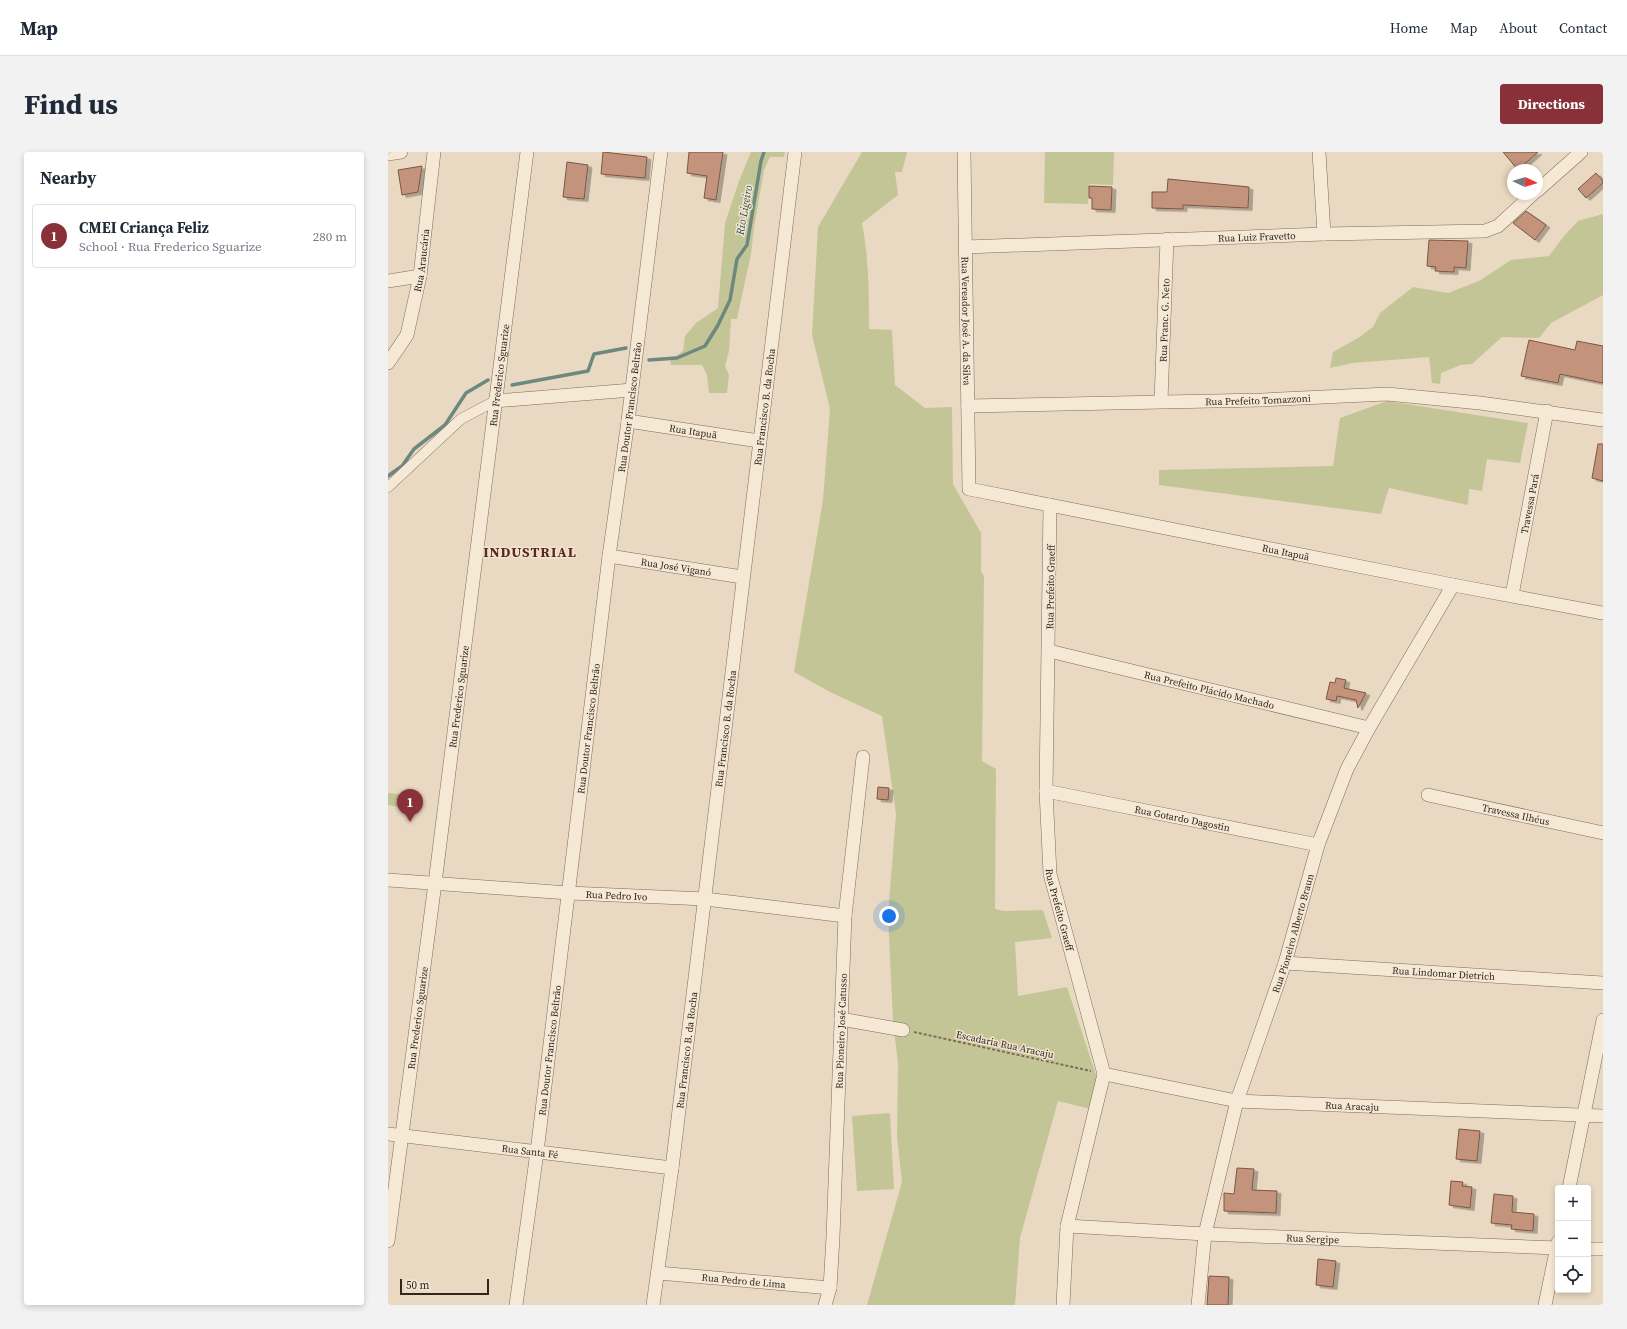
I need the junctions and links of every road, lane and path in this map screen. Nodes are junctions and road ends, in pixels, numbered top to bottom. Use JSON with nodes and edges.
{"nodes":[{"id":1,"x":401,"y":152,"type":"edge"},
{"id":2,"x":434,"y":152,"type":"edge"},
{"id":3,"x":527,"y":152,"type":"edge"},
{"id":4,"x":661,"y":152,"type":"edge"},
{"id":5,"x":795,"y":152,"type":"edge"},
{"id":6,"x":964,"y":152,"type":"edge"},
{"id":7,"x":1319,"y":152,"type":"edge"},
{"id":8,"x":1581,"y":152,"type":"edge"},
{"id":9,"x":388,"y":154,"type":"edge"},
{"id":10,"x":1543,"y":186,"type":"edge"},
{"id":11,"x":1526,"y":200,"type":"edge"},
{"id":12,"x":1324,"y":234,"type":"junction"},
{"id":13,"x":1167,"y":239,"type":"junction"},
{"id":14,"x":966,"y":247,"type":"junction"},
{"id":15,"x":420,"y":276,"type":"junction"},
{"id":16,"x":388,"y":281,"type":"edge"},
{"id":17,"x":388,"y":362,"type":"edge"},
{"id":18,"x":632,"y":390,"type":"junction"},
{"id":19,"x":495,"y":401,"type":"junction"},
{"id":20,"x":1161,"y":401,"type":"junction"},
{"id":21,"x":968,"y":406,"type":"junction"},
{"id":22,"x":1547,"y":411,"type":"junction"},
{"id":23,"x":1603,"y":420,"type":"edge"},
{"id":24,"x":628,"y":421,"type":"junction"},
{"id":25,"x":759,"y":441,"type":"junction"},
{"id":26,"x":388,"y":486,"type":"edge"},
{"id":27,"x":969,"y":489,"type":"joint"},
{"id":28,"x":1050,"y":505,"type":"junction"},
{"id":29,"x":609,"y":556,"type":"junction"},
{"id":30,"x":742,"y":578,"type":"junction"},
{"id":31,"x":1453,"y":585,"type":"junction"},
{"id":32,"x":1512,"y":595,"type":"junction"},
{"id":33,"x":1603,"y":613,"type":"edge"},
{"id":34,"x":1049,"y":651,"type":"junction"},
{"id":35,"x":1369,"y":728,"type":"junction"},
{"id":36,"x":863,"y":758,"type":"dead end"},
{"id":37,"x":1046,"y":791,"type":"junction"},
{"id":38,"x":1428,"y":795,"type":"dead end"},
{"id":39,"x":1603,"y":833,"type":"edge"},
{"id":40,"x":1318,"y":846,"type":"junction"},
{"id":41,"x":388,"y":880,"type":"edge"},
{"id":42,"x":435,"y":883,"type":"junction"},
{"id":43,"x":569,"y":893,"type":"junction"},
{"id":44,"x":705,"y":899,"type":"junction"},
{"id":45,"x":845,"y":916,"type":"junction"},
{"id":46,"x":1285,"y":963,"type":"junction"},
{"id":47,"x":1603,"y":983,"type":"edge"},
{"id":48,"x":841,"y":1019,"type":"junction"},
{"id":49,"x":1603,"y":1020,"type":"edge"},
{"id":50,"x":903,"y":1030,"type":"joint"},
{"id":51,"x":1104,"y":1074,"type":"junction"},
{"id":52,"x":1237,"y":1100,"type":"junction"},
{"id":53,"x":1585,"y":1115,"type":"junction"},
{"id":54,"x":1603,"y":1116,"type":"edge"},
{"id":55,"x":388,"y":1134,"type":"edge"},
{"id":56,"x":402,"y":1136,"type":"junction"},
{"id":57,"x":537,"y":1152,"type":"junction"},
{"id":58,"x":672,"y":1168,"type":"junction"},
{"id":59,"x":1570,"y":1185,"type":"edge"},
{"id":60,"x":1067,"y":1226,"type":"junction"},
{"id":61,"x":1204,"y":1234,"type":"junction"},
{"id":62,"x":388,"y":1241,"type":"edge"},
{"id":63,"x":1555,"y":1246,"type":"edge"},
{"id":64,"x":1591,"y":1249,"type":"edge"},
{"id":65,"x":1603,"y":1249,"type":"edge"},
{"id":66,"x":1556,"y":1257,"type":"edge"},
{"id":67,"x":658,"y":1273,"type":"junction"},
{"id":68,"x":830,"y":1288,"type":"junction"},
{"id":69,"x":516,"y":1305,"type":"edge"},
{"id":70,"x":653,"y":1305,"type":"edge"},
{"id":71,"x":825,"y":1305,"type":"edge"},
{"id":72,"x":1063,"y":1305,"type":"edge"},
{"id":73,"x":1198,"y":1305,"type":"edge"},
{"id":74,"x":1545,"y":1305,"type":"edge"}],
"edges":[{"from":1,"to":9,"type":"street"},
{"from":2,"to":15,"type":"street","name":"Rua Araucária"},
{"from":3,"to":19,"type":"street","name":"Rua Frederico Sguarize"},
{"from":4,"to":18,"type":"street","name":"Rua Doutor Francisco Beltrão"},
{"from":5,"to":25,"type":"street","name":"Rua Francisco B. da Rocha"},
{"from":6,"to":14,"type":"street","name":"Rua Vereador José A. da Silva"},
{"from":7,"to":12,"type":"street"},
{"from":8,"to":10,"type":"street"},
{"from":11,"to":12,"type":"street","name":"Rua Luiz Fravetto"},
{"from":12,"to":13,"type":"street","name":"Rua Luiz Fravetto"},
{"from":13,"to":14,"type":"street","name":"Rua Luiz Fravetto"},
{"from":13,"to":20,"type":"street","name":"Rua Franc. G. Neto"},
{"from":14,"to":21,"type":"street","name":"Rua Vereador José A. da Silva"},
{"from":15,"to":16,"type":"street"},
{"from":15,"to":17,"type":"street","name":"Rua Araucária"},
{"from":18,"to":19,"type":"street"},
{"from":18,"to":24,"type":"street","name":"Rua Doutor Francisco Beltrão"},
{"from":19,"to":26,"type":"street"},
{"from":19,"to":42,"type":"street","name":"Rua Frederico Sguarize"},
{"from":20,"to":21,"type":"street","name":"Rua Prefeito Tomazzoni"},
{"from":20,"to":22,"type":"street","name":"Rua Prefeito Tomazzoni"},
{"from":21,"to":27,"type":"street","name":"Rua Vereador José A. da Silva"},
{"from":22,"to":23,"type":"street","name":"Rua Prefeito Tomazzoni"},
{"from":22,"to":32,"type":"street","name":"Travessa Pará"},
{"from":24,"to":25,"type":"street","name":"Rua Itapuã"},
{"from":24,"to":29,"type":"street","name":"Rua Doutor Francisco Beltrão"},
{"from":25,"to":30,"type":"street","name":"Rua Francisco B. da Rocha"},
{"from":27,"to":28,"type":"street","name":"Rua Itapuã"},
{"from":28,"to":31,"type":"street","name":"Rua Itapuã"},
{"from":28,"to":34,"type":"street","name":"Rua Prefeito Graeff"},
{"from":29,"to":30,"type":"street","name":"Rua José Viganó"},
{"from":29,"to":43,"type":"street","name":"Rua Doutor Francisco Beltrão"},
{"from":30,"to":44,"type":"street","name":"Rua Francisco B. da Rocha"},
{"from":31,"to":32,"type":"street","name":"Rua Itapuã"},
{"from":31,"to":35,"type":"street","name":"Rua Pioneiro Alberto Braun"},
{"from":32,"to":33,"type":"street","name":"Rua Itapuã"},
{"from":34,"to":35,"type":"street","name":"Rua Prefeito Plácido Machado"},
{"from":34,"to":37,"type":"street","name":"Rua Prefeito Graeff"},
{"from":35,"to":40,"type":"street","name":"Rua Pioneiro Alberto Braun"},
{"from":36,"to":45,"type":"street","name":"Rua Pioneiro José Catusso"},
{"from":37,"to":40,"type":"street","name":"Rua Gotardo Dagostin"},
{"from":37,"to":51,"type":"street","name":"Rua Prefeito Graeff"},
{"from":38,"to":39,"type":"street","name":"Travessa Ilhéus"},
{"from":40,"to":46,"type":"street","name":"Rua Pioneiro Alberto Braun"},
{"from":41,"to":42,"type":"street","name":"Rua Pedro Ivo"},
{"from":42,"to":43,"type":"street","name":"Rua Pedro Ivo"},
{"from":42,"to":56,"type":"street","name":"Rua Frederico Sguarize"},
{"from":43,"to":44,"type":"street","name":"Rua Pedro Ivo"},
{"from":43,"to":57,"type":"street","name":"Rua Doutor Francisco Beltrão"},
{"from":44,"to":45,"type":"street","name":"Rua Pedro Ivo"},
{"from":44,"to":58,"type":"street","name":"Rua Francisco B. da Rocha"},
{"from":45,"to":48,"type":"street","name":"Rua Pioneiro José Catusso"},
{"from":46,"to":47,"type":"street","name":"Rua Lindomar Dietrich"},
{"from":46,"to":52,"type":"street","name":"Rua Pioneiro Alberto Braun"},
{"from":48,"to":50,"type":"street"},
{"from":48,"to":68,"type":"street","name":"Rua Pioneiro José Catusso"},
{"from":49,"to":53,"type":"street"},
{"from":50,"to":51,"type":"path","name":"Escadaria Rua Aracaju"},
{"from":51,"to":52,"type":"street","name":"Rua Aracaju"},
{"from":51,"to":60,"type":"street","name":"Rua Prefeito Graeff"},
{"from":52,"to":53,"type":"street","name":"Rua Aracaju"},
{"from":52,"to":61,"type":"street","name":"Rua Pioneiro Alberto Braun"},
{"from":53,"to":54,"type":"street","name":"Rua Aracaju"},
{"from":53,"to":59,"type":"street"},
{"from":55,"to":56,"type":"street","name":"Rua Santa Fé"},
{"from":56,"to":57,"type":"street","name":"Rua Santa Fé"},
{"from":56,"to":62,"type":"street","name":"Rua Frederico Sguarize"},
{"from":57,"to":58,"type":"street","name":"Rua Santa Fé"},
{"from":57,"to":69,"type":"street","name":"Rua Doutor Francisco Beltrão"},
{"from":58,"to":67,"type":"street","name":"Rua Francisco B. da Rocha"},
{"from":60,"to":61,"type":"street","name":"Rua Sergipe"},
{"from":60,"to":72,"type":"street","name":"Rua Prefeito Graeff"},
{"from":61,"to":63,"type":"street","name":"Rua Sergipe"},
{"from":61,"to":73,"type":"street","name":"Rua Pioneiro Alberto Braun"},
{"from":64,"to":65,"type":"street"},
{"from":66,"to":74,"type":"street"},
{"from":67,"to":68,"type":"street","name":"Rua Pedro de Lima"},
{"from":67,"to":70,"type":"street","name":"Rua Francisco B. da Rocha"},
{"from":68,"to":71,"type":"street","name":"Rua Pioneiro José Catusso"}]}
